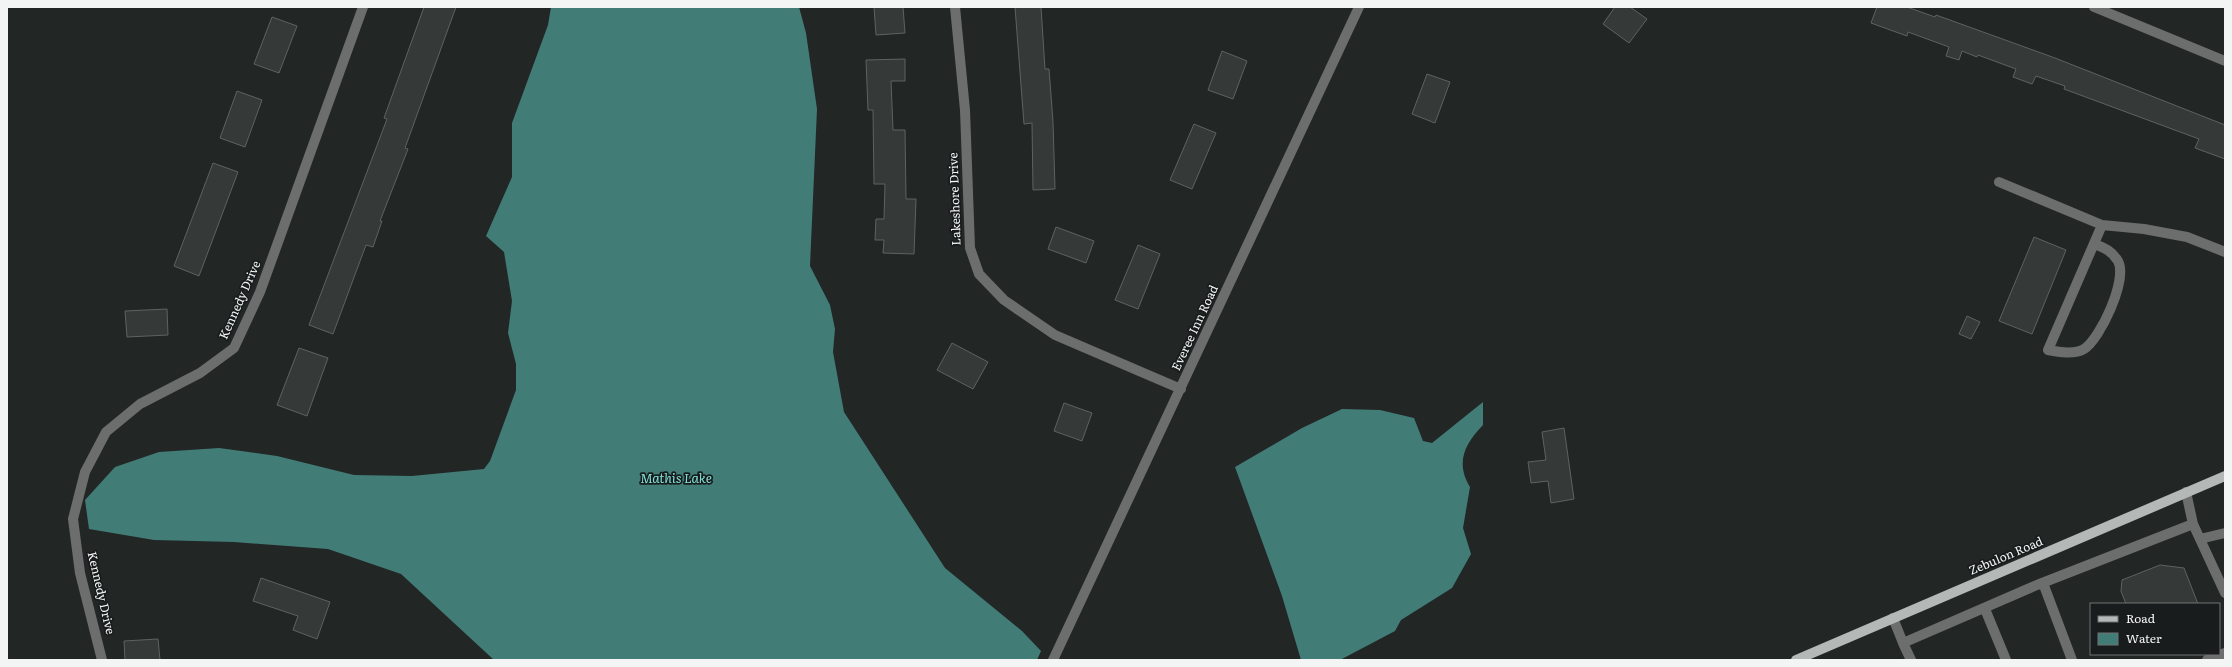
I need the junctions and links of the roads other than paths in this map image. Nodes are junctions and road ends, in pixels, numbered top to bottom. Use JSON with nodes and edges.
{"nodes":[{"id":1,"x":363,"y":7,"type":"edge"},
{"id":2,"x":955,"y":7,"type":"edge"},
{"id":3,"x":1359,"y":7,"type":"edge"},
{"id":4,"x":2094,"y":7,"type":"edge"},
{"id":5,"x":2225,"y":61,"type":"edge"},
{"id":6,"x":1999,"y":182,"type":"dead end"},
{"id":7,"x":2102,"y":225,"type":"junction"},
{"id":8,"x":2094,"y":244,"type":"junction"},
{"id":9,"x":2225,"y":252,"type":"edge"},
{"id":10,"x":1181,"y":389,"type":"junction"},
{"id":11,"x":2225,"y":476,"type":"edge"},
{"id":12,"x":2186,"y":492,"type":"junction"},
{"id":13,"x":2193,"y":524,"type":"junction"},
{"id":14,"x":2225,"y":533,"type":"edge"},
{"id":15,"x":2200,"y":538,"type":"junction"},
{"id":16,"x":2043,"y":583,"type":"junction"},
{"id":17,"x":2225,"y":593,"type":"edge"},
{"id":18,"x":1985,"y":609,"type":"junction"},
{"id":19,"x":1893,"y":618,"type":"junction"},
{"id":20,"x":1904,"y":643,"type":"junction"},
{"id":21,"x":2220,"y":655,"type":"edge"},
{"id":22,"x":102,"y":660,"type":"edge"},
{"id":23,"x":1053,"y":660,"type":"edge"},
{"id":24,"x":1796,"y":660,"type":"edge"},
{"id":25,"x":1911,"y":660,"type":"edge"},
{"id":26,"x":2006,"y":660,"type":"edge"},
{"id":27,"x":2072,"y":660,"type":"edge"},
{"id":28,"x":2207,"y":660,"type":"edge"}],
"edges":[{"from":1,"to":22,"type":"street","name":"Kennedy Drive"},
{"from":2,"to":10,"type":"street","name":"Lakeshore Drive"},
{"from":3,"to":10,"type":"street","name":"Everee Inn Road"},
{"from":4,"to":5,"type":"street"},
{"from":6,"to":7,"type":"street"},
{"from":7,"to":8,"type":"street"},
{"from":7,"to":9,"type":"street"},
{"from":8,"to":8,"type":"street"},
{"from":10,"to":23,"type":"street","name":"Everee Inn Road"},
{"from":11,"to":12,"type":"main road","name":"Zebulon Road"},
{"from":12,"to":13,"type":"street"},
{"from":12,"to":19,"type":"main road","name":"Zebulon Road"},
{"from":13,"to":15,"type":"street"},
{"from":13,"to":16,"type":"street"},
{"from":14,"to":15,"type":"street"},
{"from":15,"to":17,"type":"street"},
{"from":16,"to":18,"type":"street"},
{"from":16,"to":27,"type":"street"},
{"from":18,"to":20,"type":"street"},
{"from":18,"to":26,"type":"street"},
{"from":19,"to":20,"type":"street"},
{"from":19,"to":24,"type":"main road","name":"Zebulon Road"},
{"from":20,"to":25,"type":"street"},
{"from":21,"to":28,"type":"street"}]}
